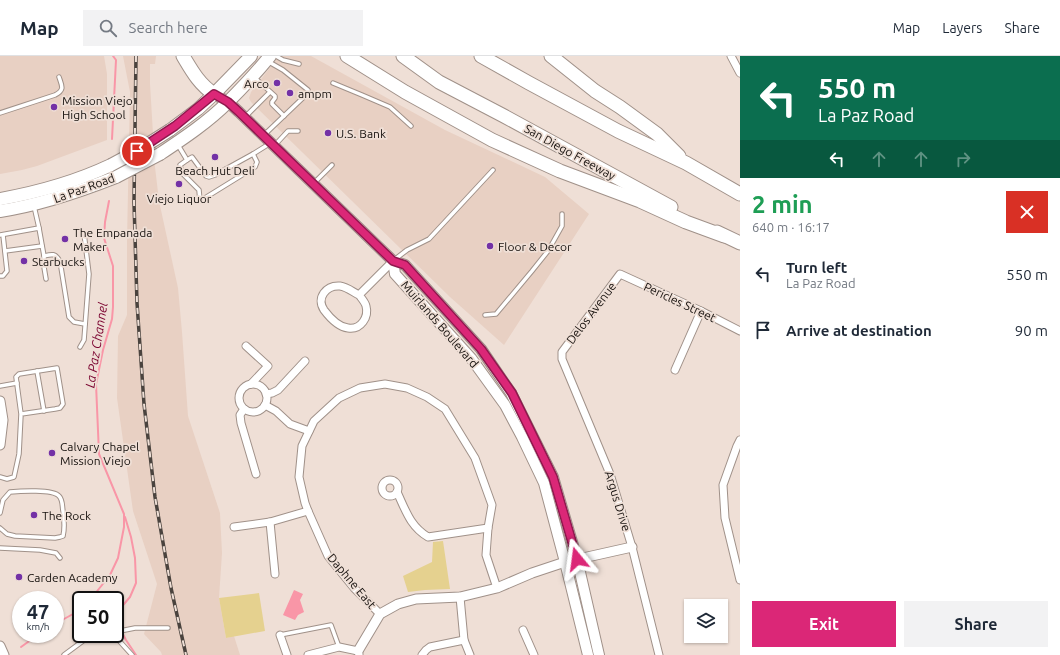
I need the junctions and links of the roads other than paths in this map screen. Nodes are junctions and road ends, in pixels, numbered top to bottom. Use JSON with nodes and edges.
{"nodes":[{"id":1,"x":183,"y":56,"type":"edge"},
{"id":2,"x":251,"y":56,"type":"edge"},
{"id":3,"x":347,"y":56,"type":"edge"},
{"id":4,"x":394,"y":56,"type":"edge"},
{"id":5,"x":403,"y":56,"type":"edge"},
{"id":6,"x":481,"y":56,"type":"edge"},
{"id":7,"x":551,"y":56,"type":"edge"},
{"id":8,"x":730,"y":56,"type":"edge"},
{"id":9,"x":271,"y":57,"type":"edge"},
{"id":10,"x":300,"y":64,"type":"dead end"},
{"id":11,"x":740,"y":73,"type":"edge"},
{"id":12,"x":252,"y":76,"type":"junction"},
{"id":13,"x":60,"y":77,"type":"dead end"},
{"id":14,"x":439,"y":82,"type":"junction"},
{"id":15,"x":333,"y":83,"type":"dead end"},
{"id":16,"x":270,"y":92,"type":"junction"},
{"id":17,"x":214,"y":94,"type":"junction"},
{"id":18,"x":228,"y":102,"type":"junction"},
{"id":19,"x":0,"y":113,"type":"edge"},
{"id":20,"x":284,"y":116,"type":"junction"},
{"id":21,"x":245,"y":118,"type":"junction"},
{"id":22,"x":411,"y":126,"type":"dead end"},
{"id":23,"x":298,"y":131,"type":"dead end"},
{"id":24,"x":270,"y":141,"type":"junction"},
{"id":25,"x":176,"y":143,"type":"junction"},
{"id":26,"x":253,"y":154,"type":"junction"},
{"id":27,"x":187,"y":160,"type":"junction"},
{"id":28,"x":686,"y":163,"type":"junction"},
{"id":29,"x":332,"y":165,"type":"dead end"},
{"id":30,"x":493,"y":170,"type":"dead end"},
{"id":31,"x":314,"y":184,"type":"junction"},
{"id":32,"x":740,"y":194,"type":"edge"},
{"id":33,"x":0,"y":199,"type":"edge"},
{"id":34,"x":34,"y":205,"type":"junction"},
{"id":35,"x":0,"y":212,"type":"edge"},
{"id":36,"x":562,"y":214,"type":"dead end"},
{"id":37,"x":39,"y":228,"type":"junction"},
{"id":38,"x":84,"y":233,"type":"dead end"},
{"id":39,"x":1,"y":235,"type":"edge"},
{"id":40,"x":724,"y":236,"type":"junction"},
{"id":41,"x":740,"y":243,"type":"edge"},
{"id":42,"x":42,"y":246,"type":"junction"},
{"id":43,"x":5,"y":253,"type":"junction"},
{"id":44,"x":0,"y":255,"type":"edge"},
{"id":45,"x":44,"y":256,"type":"junction"},
{"id":46,"x":393,"y":261,"type":"junction"},
{"id":47,"x":620,"y":274,"type":"joint"},
{"id":48,"x":0,"y":276,"type":"edge"},
{"id":49,"x":46,"y":279,"type":"dead end"},
{"id":50,"x":359,"y":296,"type":"junction"},
{"id":51,"x":701,"y":311,"type":"junction"},
{"id":52,"x":485,"y":315,"type":"dead end"},
{"id":53,"x":85,"y":324,"type":"junction"},
{"id":54,"x":740,"y":331,"type":"edge"},
{"id":55,"x":246,"y":346,"type":"dead end"},
{"id":56,"x":80,"y":347,"type":"dead end"},
{"id":57,"x":562,"y":352,"type":"joint"},
{"id":58,"x":305,"y":361,"type":"dead end"},
{"id":59,"x":675,"y":370,"type":"dead end"},
{"id":60,"x":38,"y":371,"type":"junction"},
{"id":61,"x":17,"y":383,"type":"junction"},
{"id":62,"x":251,"y":384,"type":"junction"},
{"id":63,"x":0,"y":386,"type":"edge"},
{"id":64,"x":266,"y":394,"type":"junction"},
{"id":65,"x":265,"y":405,"type":"junction"},
{"id":66,"x":0,"y":406,"type":"edge"},
{"id":67,"x":244,"y":409,"type":"junction"},
{"id":68,"x":44,"y":411,"type":"junction"},
{"id":69,"x":22,"y":414,"type":"junction"},
{"id":70,"x":309,"y":431,"type":"junction"},
{"id":71,"x":740,"y":440,"type":"edge"},
{"id":72,"x":0,"y":445,"type":"edge"},
{"id":73,"x":256,"y":474,"type":"dead end"},
{"id":74,"x":0,"y":477,"type":"edge"},
{"id":75,"x":397,"y":492,"type":"dead end"},
{"id":76,"x":308,"y":511,"type":"junction"},
{"id":77,"x":0,"y":513,"type":"edge"},
{"id":78,"x":270,"y":522,"type":"junction"},
{"id":79,"x":234,"y":527,"type":"dead end"},
{"id":80,"x":0,"y":528,"type":"edge"},
{"id":81,"x":488,"y":528,"type":"junction"},
{"id":82,"x":632,"y":547,"type":"junction"},
{"id":83,"x":0,"y":548,"type":"edge"},
{"id":84,"x":60,"y":558,"type":"dead end"},
{"id":85,"x":577,"y":559,"type":"junction"},
{"id":86,"x":565,"y":562,"type":"junction"},
{"id":87,"x":275,"y":574,"type":"dead end"},
{"id":88,"x":740,"y":580,"type":"edge"},
{"id":89,"x":497,"y":588,"type":"junction"},
{"id":90,"x":460,"y":597,"type":"junction"},
{"id":91,"x":380,"y":614,"type":"junction"},
{"id":92,"x":168,"y":628,"type":"dead end"},
{"id":93,"x":523,"y":630,"type":"dead end"},
{"id":94,"x":124,"y":631,"type":"edge"},
{"id":95,"x":280,"y":635,"type":"joint"},
{"id":96,"x":464,"y":640,"type":"junction"},
{"id":97,"x":80,"y":643,"type":"edge"},
{"id":98,"x":123,"y":643,"type":"edge"},
{"id":99,"x":0,"y":646,"type":"edge"},
{"id":100,"x":339,"y":647,"type":"junction"},
{"id":101,"x":359,"y":653,"type":"edge"},
{"id":102,"x":4,"y":655,"type":"edge"},
{"id":103,"x":64,"y":655,"type":"edge"},
{"id":104,"x":132,"y":655,"type":"edge"},
{"id":105,"x":286,"y":655,"type":"edge"},
{"id":106,"x":308,"y":655,"type":"edge"},
{"id":107,"x":422,"y":655,"type":"edge"},
{"id":108,"x":470,"y":655,"type":"edge"},
{"id":109,"x":534,"y":655,"type":"edge"},
{"id":110,"x":588,"y":655,"type":"edge"},
{"id":111,"x":599,"y":655,"type":"edge"},
{"id":112,"x":659,"y":655,"type":"edge"}],
"edges":[{"from":1,"to":17,"type":"highway"},
{"from":2,"to":17,"type":"main road","name":"La Paz Road"},
{"from":3,"to":40,"type":"highway"},
{"from":4,"to":14,"type":"highway"},
{"from":5,"to":14,"type":"highway","name":"San Diego Freeway"},
{"from":6,"to":28,"type":"highway"},
{"from":7,"to":28,"type":"highway"},
{"from":8,"to":11,"type":"street"},
{"from":9,"to":10,"type":"lane"},
{"from":9,"to":12,"type":"main road","name":"La Paz Road"},
{"from":9,"to":20,"type":"lane"},
{"from":12,"to":16,"type":"lane"},
{"from":12,"to":18,"type":"main road","name":"La Paz Road"},
{"from":13,"to":19,"type":"lane"},
{"from":14,"to":40,"type":"highway","name":"San Diego Freeway"},
{"from":15,"to":22,"type":"lane"},
{"from":16,"to":20,"type":"lane"},
{"from":16,"to":21,"type":"lane"},
{"from":17,"to":18,"type":"main road","name":"Muirlands Boulevard"},
{"from":17,"to":33,"type":"main road","name":"La Paz Road","bridge":true},
{"from":18,"to":21,"type":"main road","name":"Muirlands Boulevard"},
{"from":18,"to":25,"type":"main road","name":"La Paz Road"},
{"from":20,"to":24,"type":"lane"},
{"from":21,"to":24,"type":"main road","name":"Muirlands Boulevard"},
{"from":23,"to":24,"type":"lane"},
{"from":24,"to":26,"type":"lane"},
{"from":24,"to":31,"type":"main road","name":"Muirlands Boulevard"},
{"from":25,"to":27,"type":"lane"},
{"from":25,"to":34,"type":"main road","name":"La Paz Road","bridge":true},
{"from":26,"to":27,"type":"lane"},
{"from":26,"to":27,"type":"lane"},
{"from":28,"to":32,"type":"highway"},
{"from":29,"to":31,"type":"lane"},
{"from":30,"to":46,"type":"lane"},
{"from":31,"to":46,"type":"main road","name":"Muirlands Boulevard"},
{"from":34,"to":35,"type":"main road","name":"La Paz Road"},
{"from":34,"to":37,"type":"lane"},
{"from":36,"to":52,"type":"lane"},
{"from":37,"to":39,"type":"lane"},
{"from":37,"to":42,"type":"lane"},
{"from":38,"to":53,"type":"lane"},
{"from":39,"to":43,"type":"lane"},
{"from":40,"to":41,"type":"highway","name":"San Diego Freeway"},
{"from":42,"to":43,"type":"lane"},
{"from":42,"to":45,"type":"lane"},
{"from":43,"to":44,"type":"lane"},
{"from":43,"to":48,"type":"lane"},
{"from":45,"to":49,"type":"lane"},
{"from":45,"to":53,"type":"lane"},
{"from":46,"to":50,"type":"street"},
{"from":46,"to":85,"type":"main road","name":"Muirlands Boulevard"},
{"from":46,"to":86,"type":"main road","name":"Muirlands Boulevard"},
{"from":47,"to":51,"type":"street","name":"Pericles Street"},
{"from":47,"to":57,"type":"street","name":"Delos Avenue"},
{"from":50,"to":50,"type":"street"},
{"from":51,"to":54,"type":"street","name":"Pericles Street"},
{"from":51,"to":59,"type":"street"},
{"from":53,"to":56,"type":"lane"},
{"from":55,"to":62,"type":"street"},
{"from":57,"to":82,"type":"street","name":"Argus Drive"},
{"from":58,"to":64,"type":"street"},
{"from":60,"to":61,"type":"lane"},
{"from":60,"to":68,"type":"lane"},
{"from":60,"to":68,"type":"lane"},
{"from":61,"to":63,"type":"lane"},
{"from":61,"to":69,"type":"lane"},
{"from":62,"to":64,"type":"street"},
{"from":62,"to":67,"type":"street"},
{"from":64,"to":65,"type":"street"},
{"from":65,"to":67,"type":"street"},
{"from":65,"to":70,"type":"street"},
{"from":66,"to":72,"type":"street"},
{"from":67,"to":73,"type":"street"},
{"from":68,"to":69,"type":"lane"},
{"from":69,"to":74,"type":"lane"},
{"from":70,"to":76,"type":"street","name":"Daphne East"},
{"from":70,"to":81,"type":"street","name":"Daphne East"},
{"from":71,"to":88,"type":"street"},
{"from":75,"to":81,"type":"street"},
{"from":76,"to":78,"type":"street"},
{"from":76,"to":91,"type":"street","name":"Daphne East"},
{"from":77,"to":80,"type":"lane"},
{"from":78,"to":79,"type":"street"},
{"from":78,"to":87,"type":"street"},
{"from":81,"to":89,"type":"street","name":"Daphne East"},
{"from":82,"to":85,"type":"street"},
{"from":82,"to":112,"type":"street","name":"Argus Drive"},
{"from":83,"to":84,"type":"lane"},
{"from":85,"to":86,"type":"street"},
{"from":85,"to":111,"type":"main road","name":"Muirlands Boulevard"},
{"from":86,"to":89,"type":"street"},
{"from":86,"to":110,"type":"main road","name":"Muirlands Boulevard"},
{"from":89,"to":90,"type":"street"},
{"from":90,"to":91,"type":"street"},
{"from":90,"to":96,"type":"street"},
{"from":91,"to":101,"type":"street"},
{"from":92,"to":94,"type":"lane"},
{"from":93,"to":109,"type":"street"},
{"from":95,"to":100,"type":"lane"},
{"from":95,"to":105,"type":"street"},
{"from":96,"to":107,"type":"street"},
{"from":96,"to":108,"type":"street"},
{"from":97,"to":103,"type":"lane"},
{"from":98,"to":104,"type":"lane"},
{"from":99,"to":102,"type":"street"},
{"from":100,"to":101,"type":"street"},
{"from":100,"to":106,"type":"street"}]}
